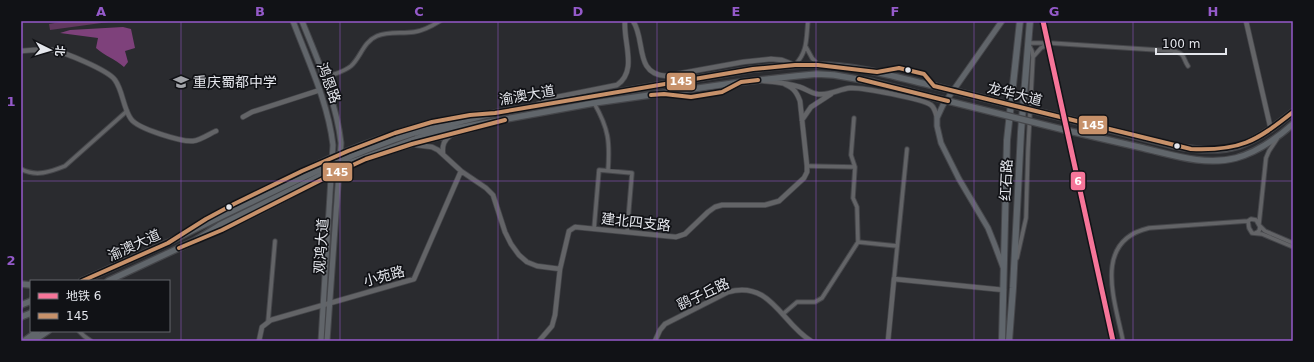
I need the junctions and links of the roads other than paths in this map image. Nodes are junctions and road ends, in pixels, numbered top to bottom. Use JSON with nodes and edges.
{"nodes":[{"id":1,"x":293,"y":21,"type":"edge"},
{"id":2,"x":302,"y":21,"type":"edge"},
{"id":3,"x":440,"y":21,"type":"edge"},
{"id":4,"x":625,"y":21,"type":"edge"},
{"id":5,"x":633,"y":21,"type":"edge"},
{"id":6,"x":808,"y":21,"type":"edge"},
{"id":7,"x":1002,"y":21,"type":"edge"},
{"id":8,"x":1020,"y":21,"type":"edge"},
{"id":9,"x":1030,"y":21,"type":"edge"},
{"id":10,"x":1246,"y":21,"type":"edge"},
{"id":11,"x":1028,"y":43,"type":"junction"},
{"id":12,"x":1050,"y":43,"type":"junction"},
{"id":13,"x":806,"y":47,"type":"junction"},
{"id":14,"x":21,"y":51,"type":"edge"},
{"id":15,"x":1033,"y":57,"type":"junction"},
{"id":16,"x":818,"y":64,"type":"junction"},
{"id":17,"x":795,"y":65,"type":"junction"},
{"id":18,"x":1188,"y":66,"type":"dead end"},
{"id":19,"x":325,"y":78,"type":"junction"},
{"id":20,"x":754,"y":81,"type":"junction"},
{"id":21,"x":782,"y":83,"type":"junction"},
{"id":22,"x":934,"y":86,"type":"joint"},
{"id":23,"x":320,"y":90,"type":"junction"},
{"id":24,"x":833,"y":93,"type":"junction"},
{"id":25,"x":928,"y":96,"type":"joint"},
{"id":26,"x":594,"y":104,"type":"junction"},
{"id":27,"x":533,"y":106,"type":"junction"},
{"id":28,"x":127,"y":111,"type":"junction"},
{"id":29,"x":495,"y":112,"type":"junction"},
{"id":30,"x":1293,"y":112,"type":"edge"},
{"id":31,"x":242,"y":117,"type":"dead end"},
{"id":32,"x":854,"y":118,"type":"dead end"},
{"id":33,"x":937,"y":118,"type":"junction"},
{"id":34,"x":802,"y":120,"type":"junction"},
{"id":35,"x":496,"y":121,"type":"junction"},
{"id":36,"x":1293,"y":124,"type":"edge"},
{"id":37,"x":1271,"y":130,"type":"junction"},
{"id":38,"x":216,"y":131,"type":"dead end"},
{"id":39,"x":452,"y":134,"type":"junction"},
{"id":40,"x":1281,"y":134,"type":"junction"},
{"id":41,"x":414,"y":139,"type":"junction"},
{"id":42,"x":361,"y":145,"type":"junction"},
{"id":43,"x":907,"y":149,"type":"dead end"},
{"id":44,"x":341,"y":152,"type":"junction"},
{"id":45,"x":443,"y":154,"type":"junction"},
{"id":46,"x":333,"y":156,"type":"junction"},
{"id":47,"x":366,"y":159,"type":"junction"},
{"id":48,"x":807,"y":166,"type":"junction"},
{"id":49,"x":855,"y":167,"type":"junction"},
{"id":50,"x":21,"y":169,"type":"edge"},
{"id":51,"x":338,"y":171,"type":"junction"},
{"id":52,"x":461,"y":171,"type":"junction"},
{"id":53,"x":608,"y":171,"type":"junction"},
{"id":54,"x":331,"y":174,"type":"junction"},
{"id":55,"x":1248,"y":222,"type":"junction"},
{"id":56,"x":1259,"y":225,"type":"junction"},
{"id":57,"x":594,"y":229,"type":"junction"},
{"id":58,"x":627,"y":232,"type":"junction"},
{"id":59,"x":1256,"y":233,"type":"junction"},
{"id":60,"x":194,"y":241,"type":"junction"},
{"id":61,"x":275,"y":241,"type":"dead end"},
{"id":62,"x":858,"y":242,"type":"junction"},
{"id":63,"x":167,"y":243,"type":"junction"},
{"id":64,"x":1293,"y":243,"type":"edge"},
{"id":65,"x":897,"y":246,"type":"junction"},
{"id":66,"x":1293,"y":247,"type":"edge"},
{"id":67,"x":560,"y":269,"type":"junction"},
{"id":68,"x":1014,"y":269,"type":"junction"},
{"id":69,"x":130,"y":272,"type":"junction"},
{"id":70,"x":1004,"y":272,"type":"junction"},
{"id":71,"x":894,"y":279,"type":"junction"},
{"id":72,"x":84,"y":280,"type":"edge"},
{"id":73,"x":110,"y":280,"type":"edge"},
{"id":74,"x":118,"y":280,"type":"edge"},
{"id":75,"x":1004,"y":290,"type":"junction"},
{"id":76,"x":330,"y":302,"type":"junction"},
{"id":77,"x":324,"y":305,"type":"junction"},
{"id":78,"x":783,"y":314,"type":"junction"},
{"id":79,"x":268,"y":322,"type":"junction"},
{"id":80,"x":37,"y":332,"type":"edge"},
{"id":81,"x":46,"y":332,"type":"edge"},
{"id":82,"x":80,"y":332,"type":"edge"},
{"id":83,"x":802,"y":335,"type":"junction"},
{"id":84,"x":1009,"y":339,"type":"edge"},
{"id":85,"x":24,"y":341,"type":"edge"},
{"id":86,"x":33,"y":341,"type":"edge"},
{"id":87,"x":92,"y":341,"type":"edge"},
{"id":88,"x":259,"y":341,"type":"edge"},
{"id":89,"x":321,"y":341,"type":"edge"},
{"id":90,"x":328,"y":341,"type":"edge"},
{"id":91,"x":539,"y":341,"type":"edge"},
{"id":92,"x":655,"y":341,"type":"edge"},
{"id":93,"x":804,"y":341,"type":"edge"},
{"id":94,"x":811,"y":341,"type":"edge"},
{"id":95,"x":888,"y":341,"type":"edge"},
{"id":96,"x":1001,"y":341,"type":"edge"},
{"id":97,"x":1123,"y":341,"type":"edge"}],
"edges":[{"from":1,"to":23,"type":"main road","name":"鸿恩路"},
{"from":2,"to":19,"type":"main road","name":"鸿恩路"},
{"from":3,"to":19,"type":"street"},
{"from":4,"to":27,"type":"street"},
{"from":5,"to":17,"type":"street"},
{"from":6,"to":13,"type":"street"},
{"from":7,"to":33,"type":"main road"},
{"from":8,"to":70,"type":"highway","name":"红石路"},
{"from":9,"to":11,"type":"highway","name":"红石路"},
{"from":10,"to":37,"type":"street"},
{"from":11,"to":12,"type":"street"},
{"from":11,"to":15,"type":"street"},
{"from":11,"to":68,"type":"highway","name":"红石路"},
{"from":12,"to":15,"type":"street"},
{"from":12,"to":18,"type":"street"},
{"from":13,"to":16,"type":"street"},
{"from":13,"to":17,"type":"street"},
{"from":14,"to":28,"type":"street"},
{"from":15,"to":68,"type":"street"},
{"from":16,"to":17,"type":"main road","name":"渝澳大道"},
{"from":16,"to":22,"type":"main road","name":"渝澳大道"},
{"from":17,"to":27,"type":"main road","name":"渝澳大道"},
{"from":19,"to":44,"type":"main road","name":"鸿恩路"},
{"from":20,"to":21,"type":"street"},
{"from":20,"to":25,"type":"main road","name":"渝澳大道"},
{"from":20,"to":26,"type":"main road","name":"渝澳大道"},
{"from":21,"to":24,"type":"street"},
{"from":21,"to":34,"type":"street"},
{"from":22,"to":37,"type":"main road","name":"龙华大道","bridge":true},
{"from":23,"to":31,"type":"street"},
{"from":23,"to":46,"type":"main road","name":"鸿恩路"},
{"from":24,"to":33,"type":"street"},
{"from":24,"to":34,"type":"street"},
{"from":25,"to":40,"type":"main road","name":"龙华大道","bridge":true},
{"from":26,"to":35,"type":"main road","name":"渝澳大道"},
{"from":26,"to":53,"type":"street"},
{"from":27,"to":29,"type":"main road","name":"渝澳大道"},
{"from":28,"to":38,"type":"street"},
{"from":28,"to":50,"type":"street"},
{"from":29,"to":41,"type":"main road","name":"渝澳大道"},
{"from":29,"to":42,"type":"street"},
{"from":30,"to":37,"type":"main road","name":"龙华大道"},
{"from":32,"to":49,"type":"street"},
{"from":33,"to":70,"type":"main road","name":"红石路"},
{"from":34,"to":48,"type":"street"},
{"from":35,"to":39,"type":"street"},
{"from":35,"to":41,"type":"main road","name":"渝澳大道"},
{"from":36,"to":40,"type":"main road","name":"龙华大道"},
{"from":39,"to":41,"type":"street"},
{"from":39,"to":45,"type":"street"},
{"from":40,"to":56,"type":"street"},
{"from":41,"to":45,"type":"street"},
{"from":41,"to":47,"type":"street"},
{"from":41,"to":60,"type":"main road","name":"渝澳大道","bridge":true},
{"from":41,"to":63,"type":"main road","name":"渝澳大道","bridge":true},
{"from":42,"to":44,"type":"street"},
{"from":42,"to":47,"type":"street"},
{"from":43,"to":65,"type":"street"},
{"from":44,"to":46,"type":"street"},
{"from":44,"to":51,"type":"main road","name":"观鸿大道"},
{"from":45,"to":52,"type":"street"},
{"from":46,"to":54,"type":"main road","name":"观鸿大道"},
{"from":46,"to":63,"type":"street"},
{"from":47,"to":51,"type":"street"},
{"from":48,"to":49,"type":"street"},
{"from":48,"to":58,"type":"street","name":"建北四支路"},
{"from":49,"to":62,"type":"street"},
{"from":51,"to":54,"type":"street"},
{"from":51,"to":76,"type":"main road","name":"观鸿大道"},
{"from":52,"to":67,"type":"street"},
{"from":52,"to":76,"type":"street","name":"小苑路"},
{"from":53,"to":57,"type":"street"},
{"from":53,"to":58,"type":"street"},
{"from":54,"to":60,"type":"street"},
{"from":54,"to":77,"type":"main road","name":"观鸿大道"},
{"from":55,"to":56,"type":"street"},
{"from":55,"to":59,"type":"street"},
{"from":55,"to":97,"type":"street"},
{"from":56,"to":59,"type":"street"},
{"from":56,"to":64,"type":"street"},
{"from":57,"to":58,"type":"street","name":"建北四支路"},
{"from":57,"to":67,"type":"street","name":"建北四支路"},
{"from":59,"to":66,"type":"street"},
{"from":60,"to":69,"type":"main road","name":"渝澳大道"},
{"from":61,"to":79,"type":"street"},
{"from":62,"to":65,"type":"street"},
{"from":62,"to":78,"type":"street"},
{"from":63,"to":72,"type":"main road","name":"渝澳大道"},
{"from":65,"to":71,"type":"street"},
{"from":67,"to":91,"type":"street","name":"建北四支路"},
{"from":68,"to":84,"type":"highway","name":"红石路"},
{"from":69,"to":73,"type":"main road","name":"渝澳大道"},
{"from":69,"to":74,"type":"main road"},
{"from":70,"to":75,"type":"highway","name":"红石路"},
{"from":71,"to":75,"type":"street"},
{"from":71,"to":95,"type":"street"},
{"from":75,"to":96,"type":"highway","name":"红石路"},
{"from":76,"to":77,"type":"street","name":"小苑路"},
{"from":76,"to":90,"type":"main road","name":"观鸿大道"},
{"from":77,"to":79,"type":"street","name":"小苑路"},
{"from":77,"to":89,"type":"main road","name":"观鸿大道"},
{"from":78,"to":83,"type":"street","name":"鹞子丘路"},
{"from":78,"to":92,"type":"street","name":"鹞子丘路"},
{"from":79,"to":88,"type":"street"},
{"from":80,"to":85,"type":"main road"},
{"from":81,"to":86,"type":"main road"},
{"from":82,"to":87,"type":"street"},
{"from":83,"to":93,"type":"street"},
{"from":83,"to":94,"type":"street"}]}
